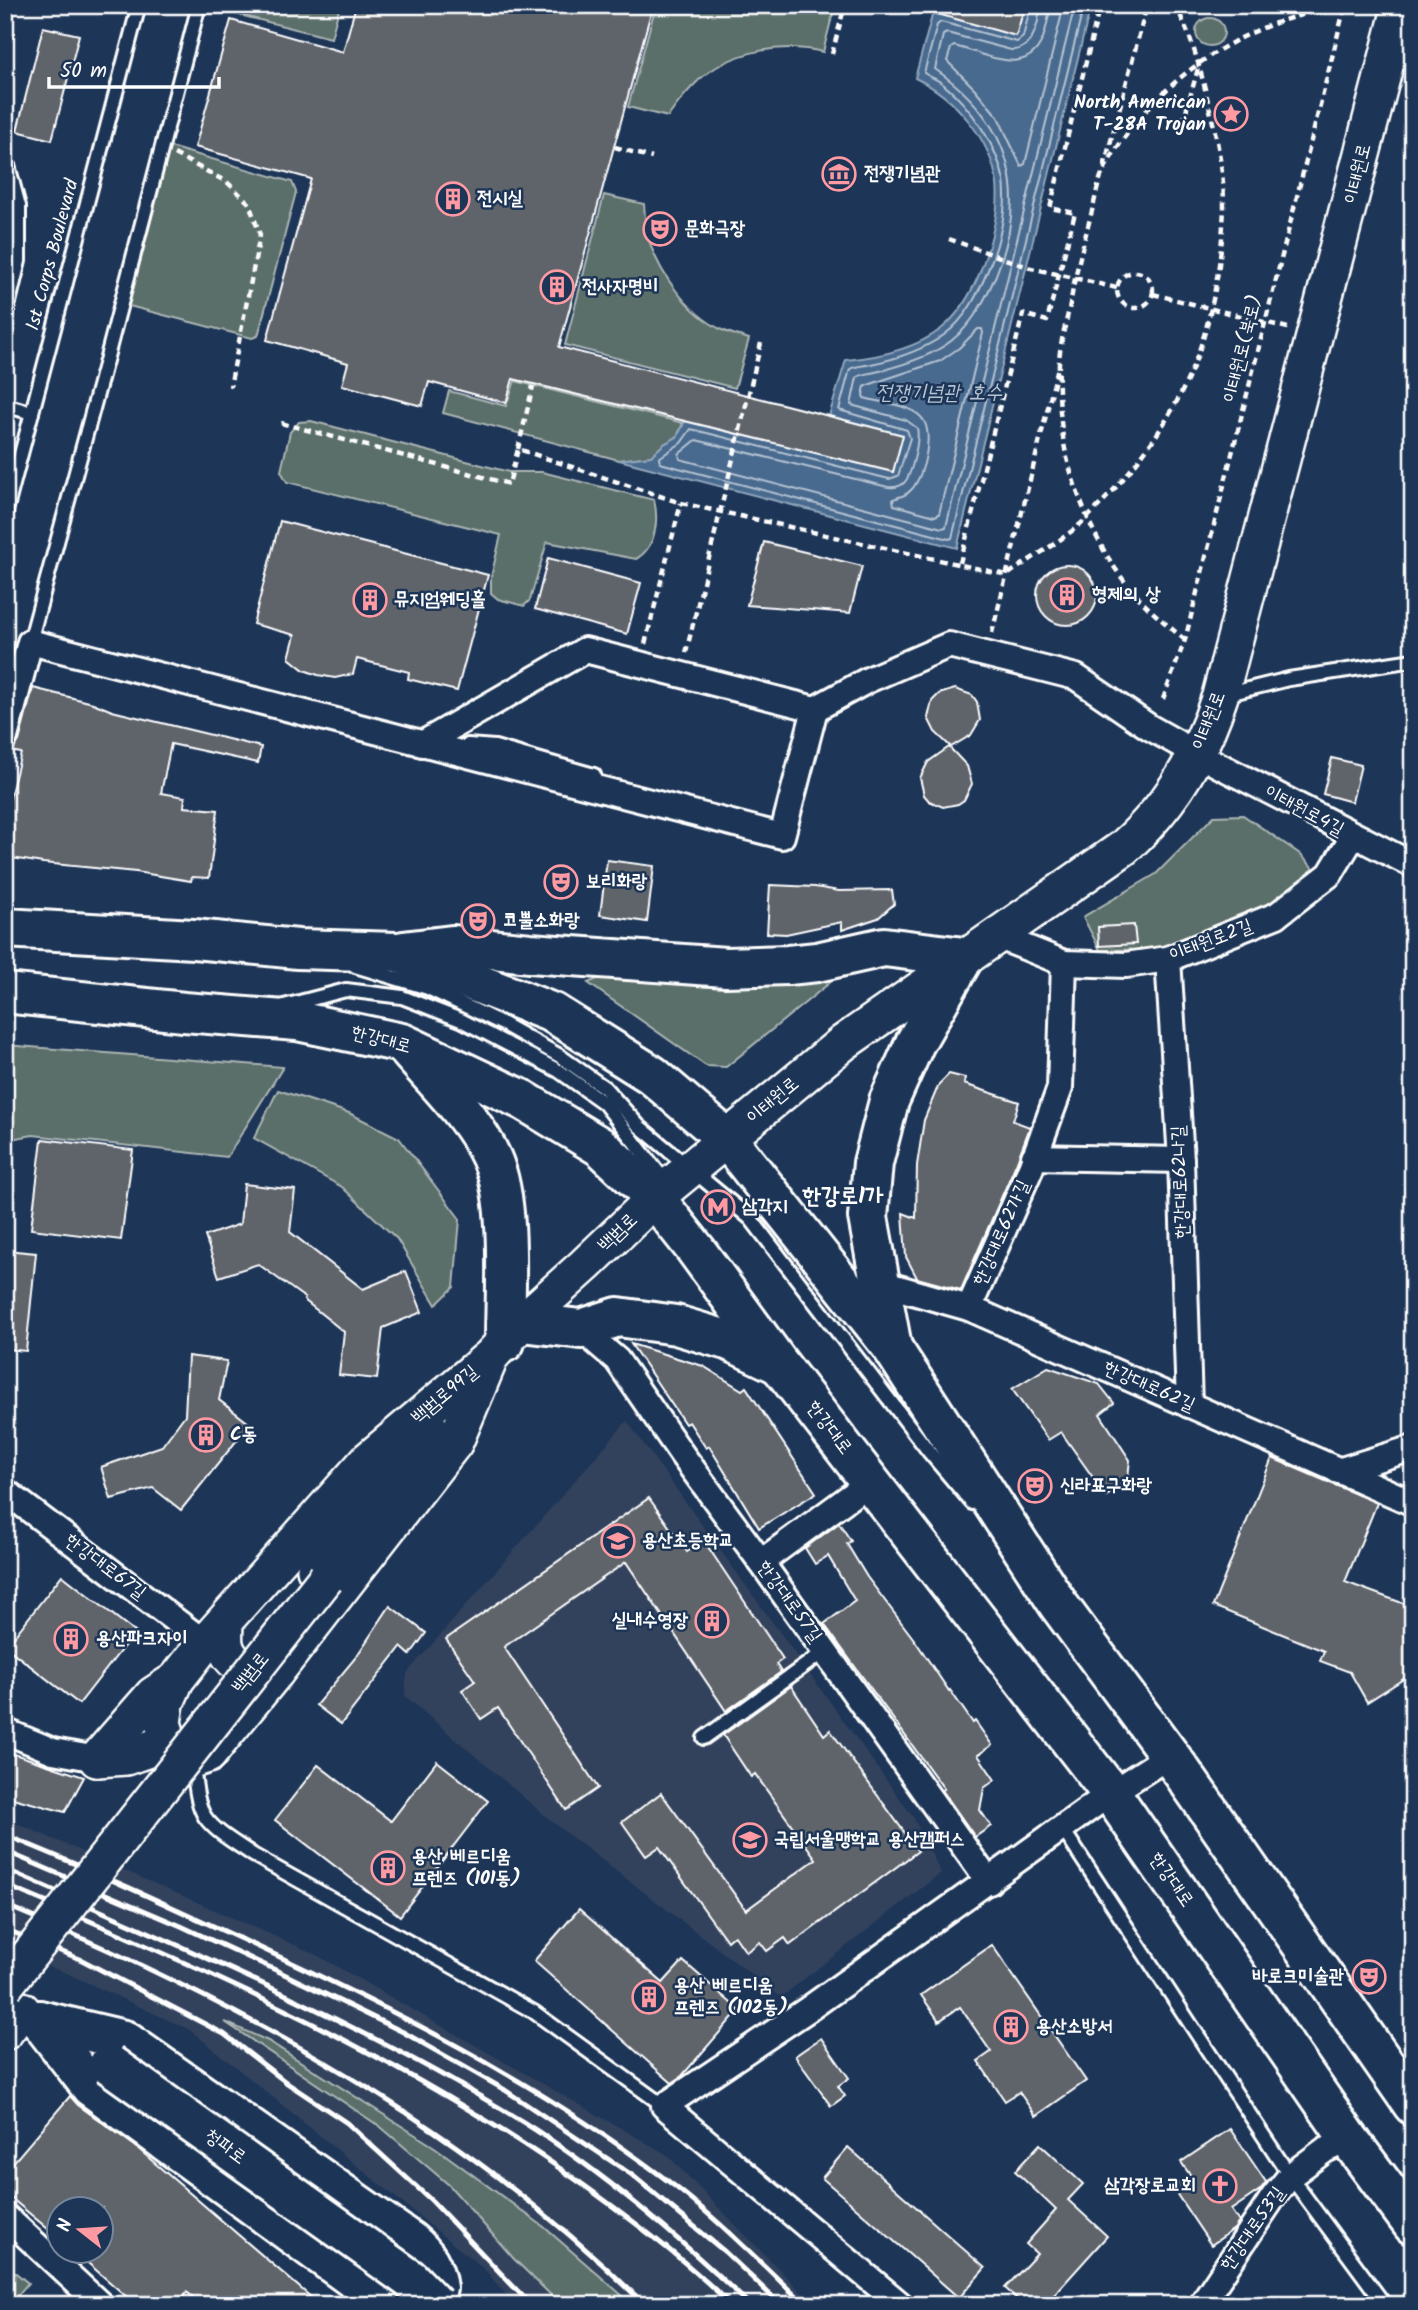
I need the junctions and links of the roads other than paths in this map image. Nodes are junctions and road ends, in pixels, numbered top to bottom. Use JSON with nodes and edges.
{"nodes":[{"id":1,"x":138,"y":5,"type":"edge"},
{"id":2,"x":199,"y":5,"type":"edge"},
{"id":3,"x":1401,"y":6,"type":"edge"},
{"id":4,"x":5,"y":155,"type":"edge"},
{"id":5,"x":5,"y":319,"type":"edge"},
{"id":6,"x":5,"y":405,"type":"edge"},
{"id":7,"x":32,"y":413,"type":"junction"},
{"id":8,"x":5,"y":515,"type":"edge"},
{"id":9,"x":30,"y":642,"type":"junction"},
{"id":10,"x":1413,"y":660,"type":"edge"},
{"id":11,"x":1220,"y":696,"type":"junction"},
{"id":12,"x":815,"y":709,"type":"junction"},
{"id":13,"x":5,"y":737,"type":"edge"},
{"id":14,"x":422,"y":744,"type":"junction"},
{"id":15,"x":1197,"y":754,"type":"junction"},
{"id":16,"x":594,"y":775,"type":"dead end"},
{"id":17,"x":1353,"y":836,"type":"junction"},
{"id":18,"x":1413,"y":865,"type":"edge"},
{"id":19,"x":5,"y":928,"type":"edge"},
{"id":20,"x":997,"y":936,"type":"junction"},
{"id":21,"x":298,"y":949,"type":"junction"},
{"id":22,"x":397,"y":952,"type":"junction"},
{"id":23,"x":964,"y":957,"type":"junction"},
{"id":24,"x":1168,"y":959,"type":"junction"},
{"id":25,"x":1064,"y":963,"type":"junction"},
{"id":26,"x":5,"y":993,"type":"edge"},
{"id":27,"x":243,"y":1017,"type":"junction"},
{"id":28,"x":402,"y":1043,"type":"junction"},
{"id":29,"x":727,"y":1139,"type":"junction"},
{"id":30,"x":1034,"y":1157,"type":"junction"},
{"id":31,"x":1181,"y":1160,"type":"junction"},
{"id":32,"x":672,"y":1187,"type":"junction"},
{"id":33,"x":881,"y":1283,"type":"junction"},
{"id":34,"x":969,"y":1308,"type":"junction"},
{"id":35,"x":760,"y":1315,"type":"dead end"},
{"id":36,"x":581,"y":1329,"type":"junction"},
{"id":37,"x":506,"y":1340,"type":"junction"},
{"id":38,"x":891,"y":1346,"type":"junction"},
{"id":39,"x":779,"y":1364,"type":"junction"},
{"id":40,"x":805,"y":1395,"type":"junction"},
{"id":41,"x":1189,"y":1405,"type":"junction"},
{"id":42,"x":1413,"y":1448,"type":"edge"},
{"id":43,"x":1338,"y":1471,"type":"junction"},
{"id":44,"x":870,"y":1482,"type":"junction"},
{"id":45,"x":5,"y":1491,"type":"edge"},
{"id":46,"x":1413,"y":1503,"type":"edge"},
{"id":47,"x":761,"y":1562,"type":"junction"},
{"id":48,"x":321,"y":1574,"type":"junction"},
{"id":49,"x":1058,"y":1604,"type":"junction"},
{"id":50,"x":215,"y":1632,"type":"junction"},
{"id":51,"x":825,"y":1651,"type":"junction"},
{"id":52,"x":276,"y":1672,"type":"junction"},
{"id":53,"x":176,"y":1680,"type":"junction"},
{"id":54,"x":5,"y":1731,"type":"edge"},
{"id":55,"x":704,"y":1738,"type":"dead end"},
{"id":56,"x":169,"y":1742,"type":"junction"},
{"id":57,"x":208,"y":1755,"type":"junction"},
{"id":58,"x":1170,"y":1755,"type":"junction"},
{"id":59,"x":97,"y":1759,"type":"junction"},
{"id":60,"x":1111,"y":1793,"type":"junction"},
{"id":61,"x":1062,"y":1828,"type":"junction"},
{"id":62,"x":989,"y":1882,"type":"junction"},
{"id":63,"x":5,"y":1964,"type":"edge"},
{"id":64,"x":15,"y":2010,"type":"edge"},
{"id":65,"x":1413,"y":2105,"type":"edge"},
{"id":66,"x":664,"y":2106,"type":"junction"},
{"id":67,"x":1349,"y":2139,"type":"junction"},
{"id":68,"x":1290,"y":2176,"type":"junction"},
{"id":69,"x":5,"y":2216,"type":"edge"},
{"id":70,"x":1410,"y":2221,"type":"edge"},
{"id":71,"x":101,"y":2305,"type":"edge"},
{"id":72,"x":389,"y":2305,"type":"edge"},
{"id":73,"x":424,"y":2305,"type":"edge"},
{"id":74,"x":436,"y":2305,"type":"edge"},
{"id":75,"x":901,"y":2305,"type":"edge"},
{"id":76,"x":1200,"y":2305,"type":"edge"},
{"id":77,"x":1385,"y":2305,"type":"edge"}],
"edges":[{"from":1,"to":7,"type":"lane","name":"1st Corps Boulevard"},
{"from":2,"to":9,"type":"lane"},
{"from":3,"to":11,"type":"main road","name":"이태원로"},
{"from":4,"to":5,"type":"lane"},
{"from":6,"to":7,"type":"lane"},
{"from":7,"to":8,"type":"lane","name":"1st Corps Boulevard"},
{"from":9,"to":13,"type":"street"},
{"from":9,"to":14,"type":"street"},
{"from":10,"to":11,"type":"lane"},
{"from":11,"to":15,"type":"main road","name":"이태원로"},
{"from":12,"to":14,"type":"street"},
{"from":12,"to":14,"type":"street"},
{"from":12,"to":15,"type":"street","name":"이태원로4길"},
{"from":14,"to":16,"type":"lane"},
{"from":15,"to":17,"type":"street","name":"이태원로4길"},
{"from":15,"to":20,"type":"main road","name":"이태원로"},
{"from":17,"to":18,"type":"street","name":"이태원로4길"},
{"from":17,"to":24,"type":"street","name":"이태원로2길"},
{"from":19,"to":21,"type":"main road"},
{"from":20,"to":23,"type":"main road","name":"이태원로"},
{"from":20,"to":25,"type":"street","name":"이태원로2길"},
{"from":21,"to":22,"type":"main road"},
{"from":21,"to":32,"type":"lane"},
{"from":22,"to":23,"type":"main road"},
{"from":22,"to":29,"type":"main road"},
{"from":23,"to":29,"type":"main road","name":"이태원로"},
{"from":23,"to":33,"type":"main road"},
{"from":24,"to":25,"type":"street","name":"이태원로2길"},
{"from":24,"to":31,"type":"street","name":"한강대로62나길"},
{"from":25,"to":30,"type":"street","name":"한강대로62가길"},
{"from":26,"to":27,"type":"main road","name":"한강대로"},
{"from":27,"to":28,"type":"main road","name":"한강대로"},
{"from":27,"to":32,"type":"lane"},
{"from":28,"to":32,"type":"main road","name":"한강대로"},
{"from":28,"to":37,"type":"main road"},
{"from":29,"to":32,"type":"main road","name":"이태원로"},
{"from":29,"to":38,"type":"main road"},
{"from":30,"to":31,"type":"street","name":"한강대로62가길"},
{"from":30,"to":34,"type":"street","name":"한강대로62가길"},
{"from":31,"to":41,"type":"street","name":"한강대로62나길"},
{"from":32,"to":37,"type":"main road","name":"백범로"},
{"from":32,"to":39,"type":"main road","name":"한강대로"},
{"from":32,"to":49,"type":"lane"},
{"from":33,"to":34,"type":"street","name":"한강대로62길"},
{"from":33,"to":38,"type":"main road"},
{"from":34,"to":41,"type":"street","name":"한강대로62길"},
{"from":35,"to":40,"type":"lane"},
{"from":36,"to":37,"type":"main road"},
{"from":36,"to":39,"type":"main road"},
{"from":36,"to":47,"type":"street","name":"한강대로57길"},
{"from":37,"to":48,"type":"main road","name":"백범로"},
{"from":37,"to":50,"type":"main road","name":"백범로99길"},
{"from":37,"to":52,"type":"main road","name":"백범로99길"},
{"from":38,"to":49,"type":"main road"},
{"from":39,"to":40,"type":"main road","name":"한강대로"},
{"from":40,"to":44,"type":"main road","name":"한강대로"},
{"from":41,"to":43,"type":"street","name":"한강대로62길"},
{"from":42,"to":43,"type":"street"},
{"from":43,"to":46,"type":"street","name":"한강대로62길"},
{"from":44,"to":47,"type":"street"},
{"from":44,"to":60,"type":"main road","name":"한강대로"},
{"from":45,"to":50,"type":"street","name":"한강대로67길"},
{"from":47,"to":51,"type":"street","name":"한강대로57길"},
{"from":48,"to":63,"type":"main road","name":"백범로"},
{"from":48,"to":64,"type":"main road","name":"백범로","bridge":true},
{"from":49,"to":58,"type":"main road"},
{"from":50,"to":52,"type":"main road"},
{"from":50,"to":53,"type":"main road","name":"백범로99길"},
{"from":51,"to":55,"type":"lane"},
{"from":51,"to":62,"type":"street","name":"한강대로57길"},
{"from":52,"to":57,"type":"main road","name":"백범로99길"},
{"from":53,"to":56,"type":"main road","name":"백범로99길"},
{"from":53,"to":59,"type":"main road"},
{"from":54,"to":59,"type":"street"},
{"from":56,"to":57,"type":"main road"},
{"from":56,"to":59,"type":"main road"},
{"from":57,"to":66,"type":"lane"},
{"from":58,"to":60,"type":"street"},
{"from":58,"to":65,"type":"main road"},
{"from":60,"to":61,"type":"street"},
{"from":60,"to":67,"type":"main road","name":"한강대로"},
{"from":61,"to":62,"type":"street"},
{"from":61,"to":68,"type":"lane"},
{"from":62,"to":66,"type":"street"},
{"from":64,"to":72,"type":"main road"},
{"from":64,"to":73,"type":"main road"},
{"from":64,"to":74,"type":"main road","name":"청파로","bridge":true},
{"from":66,"to":75,"type":"street"},
{"from":67,"to":68,"type":"street","name":"한강대로53길"},
{"from":67,"to":70,"type":"main road","name":"한강대로"},
{"from":68,"to":76,"type":"street","name":"한강대로53길"},
{"from":68,"to":77,"type":"lane"},
{"from":69,"to":71,"type":"street"}]}
